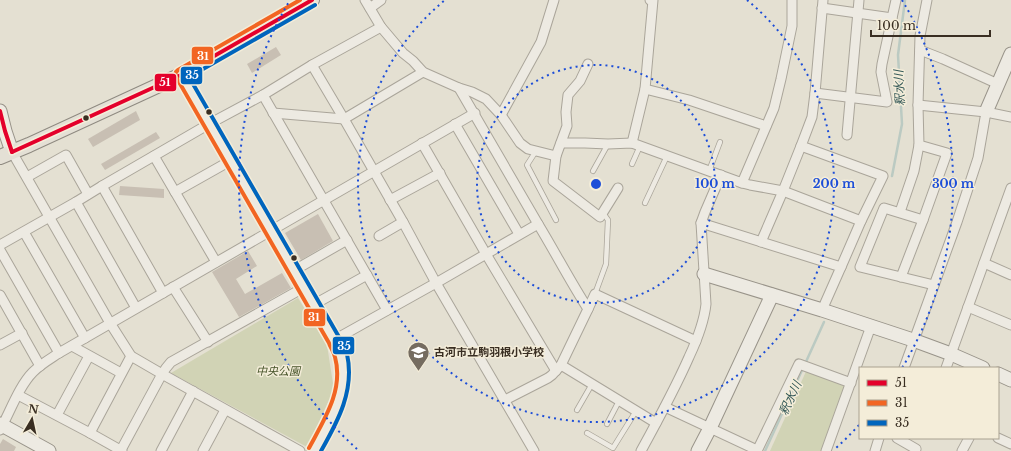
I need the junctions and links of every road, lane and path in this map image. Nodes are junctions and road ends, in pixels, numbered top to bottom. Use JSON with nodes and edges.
{"nodes":[{"id":1,"x":312,"y":0,"type":"edge"},
{"id":2,"x":381,"y":0,"type":"edge"},
{"id":3,"x":554,"y":0,"type":"edge"},
{"id":4,"x":650,"y":0,"type":"edge"},
{"id":5,"x":792,"y":0,"type":"edge"},
{"id":6,"x":859,"y":0,"type":"edge"},
{"id":7,"x":896,"y":0,"type":"edge"},
{"id":8,"x":927,"y":0,"type":"edge"},
{"id":9,"x":368,"y":4,"type":"edge"},
{"id":10,"x":822,"y":4,"type":"edge"},
{"id":11,"x":858,"y":13,"type":"junction"},
{"id":12,"x":892,"y":18,"type":"junction"},
{"id":13,"x":381,"y":27,"type":"junction"},
{"id":14,"x":920,"y":50,"type":"junction"},
{"id":15,"x":1011,"y":54,"type":"edge"},
{"id":16,"x":588,"y":64,"type":"dead end"},
{"id":17,"x":312,"y":65,"type":"junction"},
{"id":18,"x":423,"y":72,"type":"junction"},
{"id":19,"x":181,"y":75,"type":"junction"},
{"id":20,"x":998,"y":84,"type":"junction"},
{"id":21,"x":460,"y":88,"type":"junction"},
{"id":22,"x":645,"y":89,"type":"junction"},
{"id":23,"x":815,"y":93,"type":"junction"},
{"id":24,"x":263,"y":95,"type":"junction"},
{"id":25,"x":850,"y":97,"type":"junction"},
{"id":26,"x":918,"y":105,"type":"junction"},
{"id":27,"x":0,"y":112,"type":"edge"},
{"id":28,"x":986,"y":112,"type":"junction"},
{"id":29,"x":273,"y":113,"type":"junction"},
{"id":30,"x":475,"y":113,"type":"junction"},
{"id":31,"x":501,"y":115,"type":"junction"},
{"id":32,"x":1011,"y":117,"type":"edge"},
{"id":33,"x":344,"y":119,"type":"junction"},
{"id":34,"x":209,"y":124,"type":"junction"},
{"id":35,"x":455,"y":124,"type":"junction"},
{"id":36,"x":766,"y":126,"type":"junction"},
{"id":37,"x":847,"y":135,"type":"dead end"},
{"id":38,"x":720,"y":142,"type":"dead end"},
{"id":39,"x":422,"y":143,"type":"junction"},
{"id":40,"x":561,"y":143,"type":"junction"},
{"id":41,"x":608,"y":144,"type":"junction"},
{"id":42,"x":636,"y":145,"type":"junction"},
{"id":43,"x":919,"y":145,"type":"junction"},
{"id":44,"x":802,"y":146,"type":"junction"},
{"id":45,"x":536,"y":151,"type":"junction"},
{"id":46,"x":6,"y":154,"type":"edge"},
{"id":47,"x":154,"y":156,"type":"junction"},
{"id":48,"x":556,"y":156,"type":"junction"},
{"id":49,"x":667,"y":156,"type":"junction"},
{"id":50,"x":230,"y":161,"type":"junction"},
{"id":51,"x":632,"y":164,"type":"dead end"},
{"id":52,"x":373,"y":171,"type":"junction"},
{"id":53,"x":593,"y":171,"type":"dead end"},
{"id":54,"x":709,"y":171,"type":"junction"},
{"id":55,"x":440,"y":173,"type":"junction"},
{"id":56,"x":721,"y":175,"type":"junction"},
{"id":57,"x":27,"y":177,"type":"junction"},
{"id":58,"x":742,"y":183,"type":"junction"},
{"id":59,"x":102,"y":186,"type":"junction"},
{"id":60,"x":618,"y":188,"type":"dead end"},
{"id":61,"x":1011,"y":188,"type":"edge"},
{"id":62,"x":783,"y":191,"type":"junction"},
{"id":63,"x":175,"y":192,"type":"junction"},
{"id":64,"x":88,"y":194,"type":"junction"},
{"id":65,"x":390,"y":200,"type":"junction"},
{"id":66,"x":324,"y":201,"type":"junction"},
{"id":67,"x":76,"y":202,"type":"junction"},
{"id":68,"x":645,"y":203,"type":"dead end"},
{"id":69,"x":602,"y":212,"type":"junction"},
{"id":70,"x":900,"y":212,"type":"junction"},
{"id":71,"x":49,"y":217,"type":"junction"},
{"id":72,"x":556,"y":220,"type":"dead end"},
{"id":73,"x":922,"y":220,"type":"junction"},
{"id":74,"x":403,"y":222,"type":"junction"},
{"id":75,"x":861,"y":222,"type":"junction"},
{"id":76,"x":701,"y":223,"type":"junction"},
{"id":77,"x":538,"y":224,"type":"junction"},
{"id":78,"x":270,"y":230,"type":"junction"},
{"id":79,"x":24,"y":232,"type":"junction"},
{"id":80,"x":518,"y":234,"type":"junction"},
{"id":81,"x":379,"y":236,"type":"dead end"},
{"id":82,"x":347,"y":240,"type":"junction"},
{"id":83,"x":760,"y":242,"type":"junction"},
{"id":84,"x":0,"y":245,"type":"edge"},
{"id":85,"x":0,"y":250,"type":"edge"},
{"id":86,"x":486,"y":254,"type":"junction"},
{"id":87,"x":216,"y":262,"type":"junction"},
{"id":88,"x":984,"y":263,"type":"junction"},
{"id":89,"x":841,"y":267,"type":"junction"},
{"id":90,"x":293,"y":271,"type":"junction"},
{"id":91,"x":704,"y":274,"type":"junction"},
{"id":92,"x":367,"y":275,"type":"junction"},
{"id":93,"x":1011,"y":275,"type":"edge"},
{"id":94,"x":901,"y":277,"type":"junction"},
{"id":95,"x":436,"y":283,"type":"junction"},
{"id":96,"x":934,"y":285,"type":"junction"},
{"id":97,"x":173,"y":287,"type":"junction"},
{"id":98,"x":303,"y":288,"type":"junction"},
{"id":99,"x":163,"y":293,"type":"junction"},
{"id":100,"x":595,"y":294,"type":"junction"},
{"id":101,"x":0,"y":295,"type":"edge"},
{"id":102,"x":772,"y":295,"type":"junction"},
{"id":103,"x":313,"y":305,"type":"junction"},
{"id":104,"x":968,"y":307,"type":"junction"},
{"id":105,"x":136,"y":308,"type":"junction"},
{"id":106,"x":588,"y":308,"type":"junction"},
{"id":107,"x":387,"y":310,"type":"junction"},
{"id":108,"x":822,"y":310,"type":"junction"},
{"id":109,"x":110,"y":323,"type":"junction"},
{"id":110,"x":1011,"y":325,"type":"edge"},
{"id":111,"x":872,"y":326,"type":"junction"},
{"id":112,"x":22,"y":333,"type":"junction"},
{"id":113,"x":85,"y":338,"type":"junction"},
{"id":114,"x":334,"y":340,"type":"junction"},
{"id":115,"x":914,"y":340,"type":"junction"},
{"id":116,"x":696,"y":341,"type":"junction"},
{"id":117,"x":208,"y":342,"type":"junction"},
{"id":118,"x":0,"y":345,"type":"edge"},
{"id":119,"x":72,"y":346,"type":"junction"},
{"id":120,"x":59,"y":353,"type":"junction"},
{"id":121,"x":951,"y":354,"type":"junction"},
{"id":122,"x":90,"y":356,"type":"junction"},
{"id":123,"x":131,"y":356,"type":"junction"},
{"id":124,"x":40,"y":366,"type":"junction"},
{"id":125,"x":904,"y":367,"type":"edge"},
{"id":126,"x":946,"y":367,"type":"edge"},
{"id":127,"x":981,"y":367,"type":"edge"},
{"id":128,"x":558,"y":368,"type":"junction"},
{"id":129,"x":121,"y":373,"type":"junction"},
{"id":130,"x":162,"y":374,"type":"junction"},
{"id":131,"x":999,"y":374,"type":"edge"},
{"id":132,"x":1011,"y":380,"type":"edge"},
{"id":133,"x":851,"y":383,"type":"junction"},
{"id":134,"x":592,"y":384,"type":"junction"},
{"id":135,"x":193,"y":391,"type":"junction"},
{"id":136,"x":18,"y":395,"type":"junction"},
{"id":137,"x":505,"y":400,"type":"junction"},
{"id":138,"x":619,"y":401,"type":"junction"},
{"id":139,"x":665,"y":407,"type":"junction"},
{"id":140,"x":225,"y":410,"type":"junction"},
{"id":141,"x":577,"y":410,"type":"dead end"},
{"id":142,"x":636,"y":411,"type":"junction"},
{"id":143,"x":57,"y":415,"type":"junction"},
{"id":144,"x":656,"y":423,"type":"junction"},
{"id":145,"x":606,"y":424,"type":"dead end"},
{"id":146,"x":1,"y":427,"type":"edge"},
{"id":147,"x":710,"y":428,"type":"junction"},
{"id":148,"x":90,"y":433,"type":"junction"},
{"id":149,"x":587,"y":433,"type":"dead end"},
{"id":150,"x":999,"y":438,"type":"edge"},
{"id":151,"x":879,"y":439,"type":"edge"},
{"id":152,"x":899,"y":439,"type":"edge"},
{"id":153,"x":968,"y":439,"type":"edge"},
{"id":154,"x":1011,"y":444,"type":"edge"},
{"id":155,"x":122,"y":450,"type":"edge"},
{"id":156,"x":757,"y":450,"type":"edge"},
{"id":157,"x":49,"y":451,"type":"edge"},
{"id":158,"x":161,"y":451,"type":"edge"},
{"id":159,"x":202,"y":451,"type":"edge"},
{"id":160,"x":300,"y":451,"type":"edge"},
{"id":161,"x":314,"y":451,"type":"edge"},
{"id":162,"x":534,"y":451,"type":"edge"},
{"id":163,"x":641,"y":451,"type":"edge"},
{"id":164,"x":698,"y":451,"type":"edge"},
{"id":165,"x":826,"y":451,"type":"edge"},
{"id":166,"x":875,"y":451,"type":"edge"},
{"id":167,"x":915,"y":451,"type":"edge"},
{"id":168,"x":962,"y":451,"type":"edge"}],
"edges":[{"from":1,"to":19,"type":"main road"},
{"from":2,"to":9,"type":"street"},
{"from":3,"to":31,"type":"street"},
{"from":4,"to":22,"type":"street"},
{"from":5,"to":36,"type":"street"},
{"from":6,"to":11,"type":"street"},
{"from":7,"to":12,"type":"street"},
{"from":8,"to":14,"type":"street"},
{"from":9,"to":13,"type":"street"},
{"from":10,"to":11,"type":"street"},
{"from":10,"to":23,"type":"street"},
{"from":11,"to":12,"type":"street"},
{"from":11,"to":25,"type":"street"},
{"from":12,"to":25,"type":"street"},
{"from":13,"to":17,"type":"street"},
{"from":13,"to":18,"type":"street"},
{"from":14,"to":20,"type":"street"},
{"from":14,"to":26,"type":"street"},
{"from":15,"to":20,"type":"street"},
{"from":16,"to":40,"type":"street"},
{"from":17,"to":24,"type":"street"},
{"from":17,"to":33,"type":"street"},
{"from":18,"to":21,"type":"street"},
{"from":18,"to":33,"type":"street"},
{"from":19,"to":34,"type":"street"},
{"from":19,"to":46,"type":"main road"},
{"from":20,"to":28,"type":"street"},
{"from":21,"to":30,"type":"street"},
{"from":21,"to":31,"type":"street"},
{"from":22,"to":36,"type":"street"},
{"from":22,"to":42,"type":"street"},
{"from":23,"to":25,"type":"street"},
{"from":23,"to":44,"type":"street"},
{"from":24,"to":29,"type":"street"},
{"from":24,"to":34,"type":"street"},
{"from":25,"to":37,"type":"street"},
{"from":26,"to":28,"type":"street"},
{"from":26,"to":43,"type":"street"},
{"from":27,"to":46,"type":"street"},
{"from":28,"to":32,"type":"street"},
{"from":28,"to":96,"type":"street"},
{"from":29,"to":33,"type":"street"},
{"from":29,"to":66,"type":"street"},
{"from":30,"to":35,"type":"street"},
{"from":30,"to":77,"type":"street"},
{"from":31,"to":45,"type":"street"},
{"from":33,"to":52,"type":"street"},
{"from":34,"to":47,"type":"street"},
{"from":34,"to":50,"type":"street"},
{"from":35,"to":39,"type":"street"},
{"from":35,"to":80,"type":"street"},
{"from":36,"to":58,"type":"street"},
{"from":38,"to":54,"type":"lane"},
{"from":39,"to":52,"type":"street"},
{"from":39,"to":55,"type":"street"},
{"from":40,"to":41,"type":"street"},
{"from":40,"to":48,"type":"street"},
{"from":41,"to":42,"type":"street"},
{"from":41,"to":53,"type":"lane"},
{"from":42,"to":49,"type":"street"},
{"from":42,"to":51,"type":"lane"},
{"from":43,"to":70,"type":"street"},
{"from":43,"to":73,"type":"street"},
{"from":44,"to":62,"type":"street"},
{"from":44,"to":75,"type":"street"},
{"from":45,"to":48,"type":"street"},
{"from":45,"to":72,"type":"lane"},
{"from":46,"to":57,"type":"street"},
{"from":47,"to":59,"type":"street"},
{"from":47,"to":63,"type":"street"},
{"from":48,"to":69,"type":"street"},
{"from":49,"to":54,"type":"street"},
{"from":49,"to":68,"type":"lane"},
{"from":50,"to":63,"type":"street"},
{"from":50,"to":78,"type":"street"},
{"from":52,"to":65,"type":"street"},
{"from":52,"to":66,"type":"street"},
{"from":54,"to":56,"type":"street"},
{"from":55,"to":65,"type":"street"},
{"from":55,"to":86,"type":"street"},
{"from":56,"to":58,"type":"street"},
{"from":56,"to":76,"type":"street"},
{"from":57,"to":64,"type":"street"},
{"from":57,"to":71,"type":"street"},
{"from":58,"to":62,"type":"street"},
{"from":59,"to":64,"type":"street"},
{"from":59,"to":99,"type":"street"},
{"from":60,"to":69,"type":"street"},
{"from":61,"to":88,"type":"street"},
{"from":62,"to":75,"type":"street"},
{"from":62,"to":83,"type":"street"},
{"from":63,"to":87,"type":"street"},
{"from":64,"to":67,"type":"street"},
{"from":65,"to":74,"type":"street"},
{"from":66,"to":78,"type":"street"},
{"from":66,"to":82,"type":"street"},
{"from":67,"to":71,"type":"street"},
{"from":67,"to":105,"type":"street"},
{"from":69,"to":100,"type":"lane"},
{"from":70,"to":73,"type":"street"},
{"from":70,"to":94,"type":"street"},
{"from":71,"to":79,"type":"street"},
{"from":71,"to":109,"type":"street"},
{"from":73,"to":94,"type":"street"},
{"from":74,"to":81,"type":"street"},
{"from":74,"to":95,"type":"street"},
{"from":75,"to":89,"type":"street"},
{"from":76,"to":83,"type":"street"},
{"from":76,"to":91,"type":"street"},
{"from":77,"to":80,"type":"street"},
{"from":77,"to":106,"type":"street"},
{"from":78,"to":87,"type":"street"},
{"from":78,"to":90,"type":"street"},
{"from":79,"to":84,"type":"street"},
{"from":79,"to":113,"type":"street"},
{"from":80,"to":86,"type":"street"},
{"from":82,"to":90,"type":"street"},
{"from":82,"to":92,"type":"street"},
{"from":83,"to":89,"type":"street"},
{"from":85,"to":120,"type":"street"},
{"from":86,"to":95,"type":"street"},
{"from":86,"to":128,"type":"street"},
{"from":87,"to":97,"type":"street"},
{"from":88,"to":93,"type":"street"},
{"from":88,"to":104,"type":"street"},
{"from":89,"to":108,"type":"street"},
{"from":90,"to":98,"type":"street"},
{"from":91,"to":102,"type":"street"},
{"from":91,"to":116,"type":"street"},
{"from":92,"to":103,"type":"street"},
{"from":92,"to":107,"type":"street"},
{"from":94,"to":96,"type":"street"},
{"from":95,"to":107,"type":"street"},
{"from":95,"to":137,"type":"street"},
{"from":96,"to":115,"type":"street"},
{"from":97,"to":99,"type":"street"},
{"from":97,"to":117,"type":"street"},
{"from":98,"to":103,"type":"street"},
{"from":98,"to":117,"type":"street"},
{"from":99,"to":105,"type":"street"},
{"from":100,"to":106,"type":"street"},
{"from":100,"to":116,"type":"street"},
{"from":101,"to":112,"type":"street"},
{"from":102,"to":108,"type":"street"},
{"from":102,"to":147,"type":"street"},
{"from":103,"to":114,"type":"street"},
{"from":104,"to":110,"type":"street"},
{"from":104,"to":121,"type":"street"},
{"from":105,"to":109,"type":"street"},
{"from":106,"to":128,"type":"street"},
{"from":107,"to":114,"type":"street"},
{"from":108,"to":111,"type":"street"},
{"from":109,"to":113,"type":"street"},
{"from":109,"to":123,"type":"street"},
{"from":111,"to":115,"type":"street"},
{"from":111,"to":133,"type":"street"},
{"from":112,"to":118,"type":"street"},
{"from":112,"to":124,"type":"street"},
{"from":113,"to":119,"type":"street"},
{"from":114,"to":161,"type":"street"},
{"from":115,"to":121,"type":"street"},
{"from":115,"to":125,"type":"street"},
{"from":116,"to":139,"type":"street"},
{"from":117,"to":130,"type":"street"},
{"from":119,"to":120,"type":"street"},
{"from":119,"to":122,"type":"street"},
{"from":120,"to":124,"type":"street"},
{"from":121,"to":126,"type":"street"},
{"from":121,"to":127,"type":"street"},
{"from":122,"to":129,"type":"street"},
{"from":122,"to":143,"type":"street"},
{"from":123,"to":129,"type":"street"},
{"from":123,"to":130,"type":"street"},
{"from":124,"to":136,"type":"street"},
{"from":128,"to":134,"type":"street"},
{"from":128,"to":137,"type":"street"},
{"from":129,"to":148,"type":"street"},
{"from":130,"to":135,"type":"street"},
{"from":130,"to":155,"type":"street"},
{"from":131,"to":132,"type":"street"},
{"from":133,"to":156,"type":"street"},
{"from":133,"to":165,"type":"street"},
{"from":134,"to":138,"type":"street"},
{"from":134,"to":141,"type":"lane"},
{"from":135,"to":140,"type":"street"},
{"from":135,"to":158,"type":"street"},
{"from":136,"to":143,"type":"street"},
{"from":136,"to":146,"type":"street"},
{"from":137,"to":162,"type":"street"},
{"from":138,"to":142,"type":"street"},
{"from":138,"to":145,"type":"lane"},
{"from":139,"to":144,"type":"street"},
{"from":139,"to":147,"type":"street"},
{"from":140,"to":159,"type":"street"},
{"from":140,"to":160,"type":"street"},
{"from":142,"to":144,"type":"street"},
{"from":142,"to":149,"type":"lane"},
{"from":143,"to":148,"type":"street"},
{"from":144,"to":163,"type":"street"},
{"from":146,"to":157,"type":"street"},
{"from":147,"to":156,"type":"street"},
{"from":147,"to":164,"type":"street"},
{"from":148,"to":155,"type":"street"},
{"from":150,"to":154,"type":"street"},
{"from":151,"to":166,"type":"street"},
{"from":152,"to":167,"type":"street"},
{"from":153,"to":168,"type":"street"}]}
